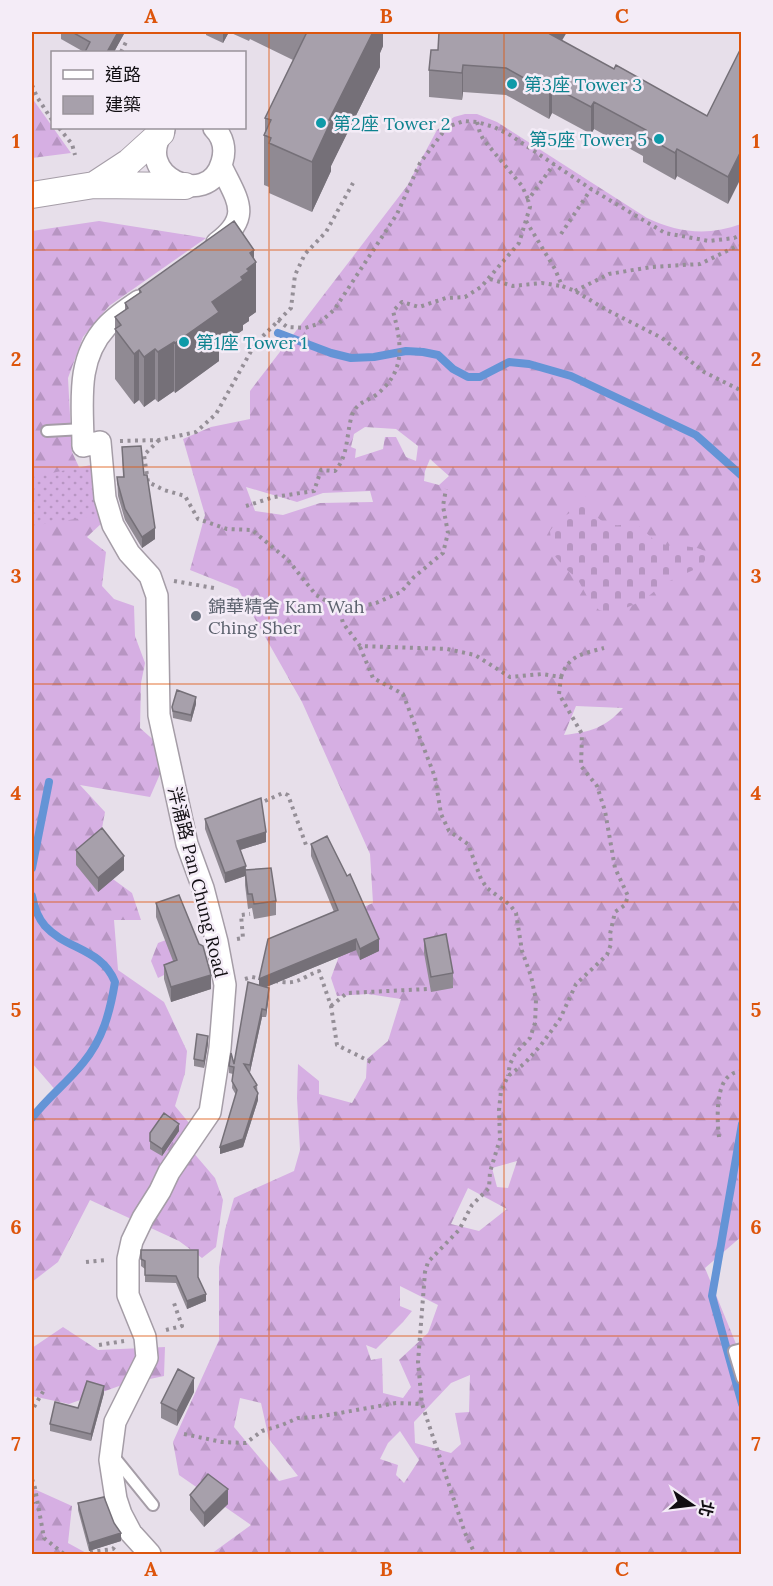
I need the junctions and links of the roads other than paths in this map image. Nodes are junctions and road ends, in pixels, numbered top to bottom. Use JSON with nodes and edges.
{"nodes":[{"id":1,"x":215,"y":129,"type":"edge"},
{"id":2,"x":164,"y":130,"type":"edge"},
{"id":3,"x":221,"y":166,"type":"junction"},
{"id":4,"x":94,"y":185,"type":"junction"},
{"id":5,"x":184,"y":186,"type":"junction"},
{"id":6,"x":32,"y":194,"type":"edge"},
{"id":7,"x":198,"y":257,"type":"edge"},
{"id":8,"x":152,"y":291,"type":"edge"},
{"id":9,"x":47,"y":431,"type":"dead end"},
{"id":10,"x":92,"y":436,"type":"junction"},
{"id":11,"x":741,"y":1350,"type":"edge"},
{"id":12,"x":741,"y":1378,"type":"edge"},
{"id":13,"x":111,"y":1453,"type":"junction"},
{"id":14,"x":153,"y":1505,"type":"dead end"},
{"id":15,"x":150,"y":1554,"type":"edge"}],
"edges":[{"from":1,"to":3,"type":"street"},
{"from":2,"to":4,"type":"street"},
{"from":2,"to":5,"type":"street"},
{"from":3,"to":5,"type":"street"},
{"from":3,"to":7,"type":"street"},
{"from":4,"to":5,"type":"street"},
{"from":4,"to":6,"type":"street"},
{"from":8,"to":10,"type":"street"},
{"from":9,"to":10,"type":"lane"},
{"from":10,"to":13,"type":"street","name":"泮涌路 Pan Chung Road"},
{"from":11,"to":12,"type":"lane"},
{"from":13,"to":14,"type":"lane"},
{"from":13,"to":15,"type":"street","name":"泮涌路 Pan Chung Road"}]}
